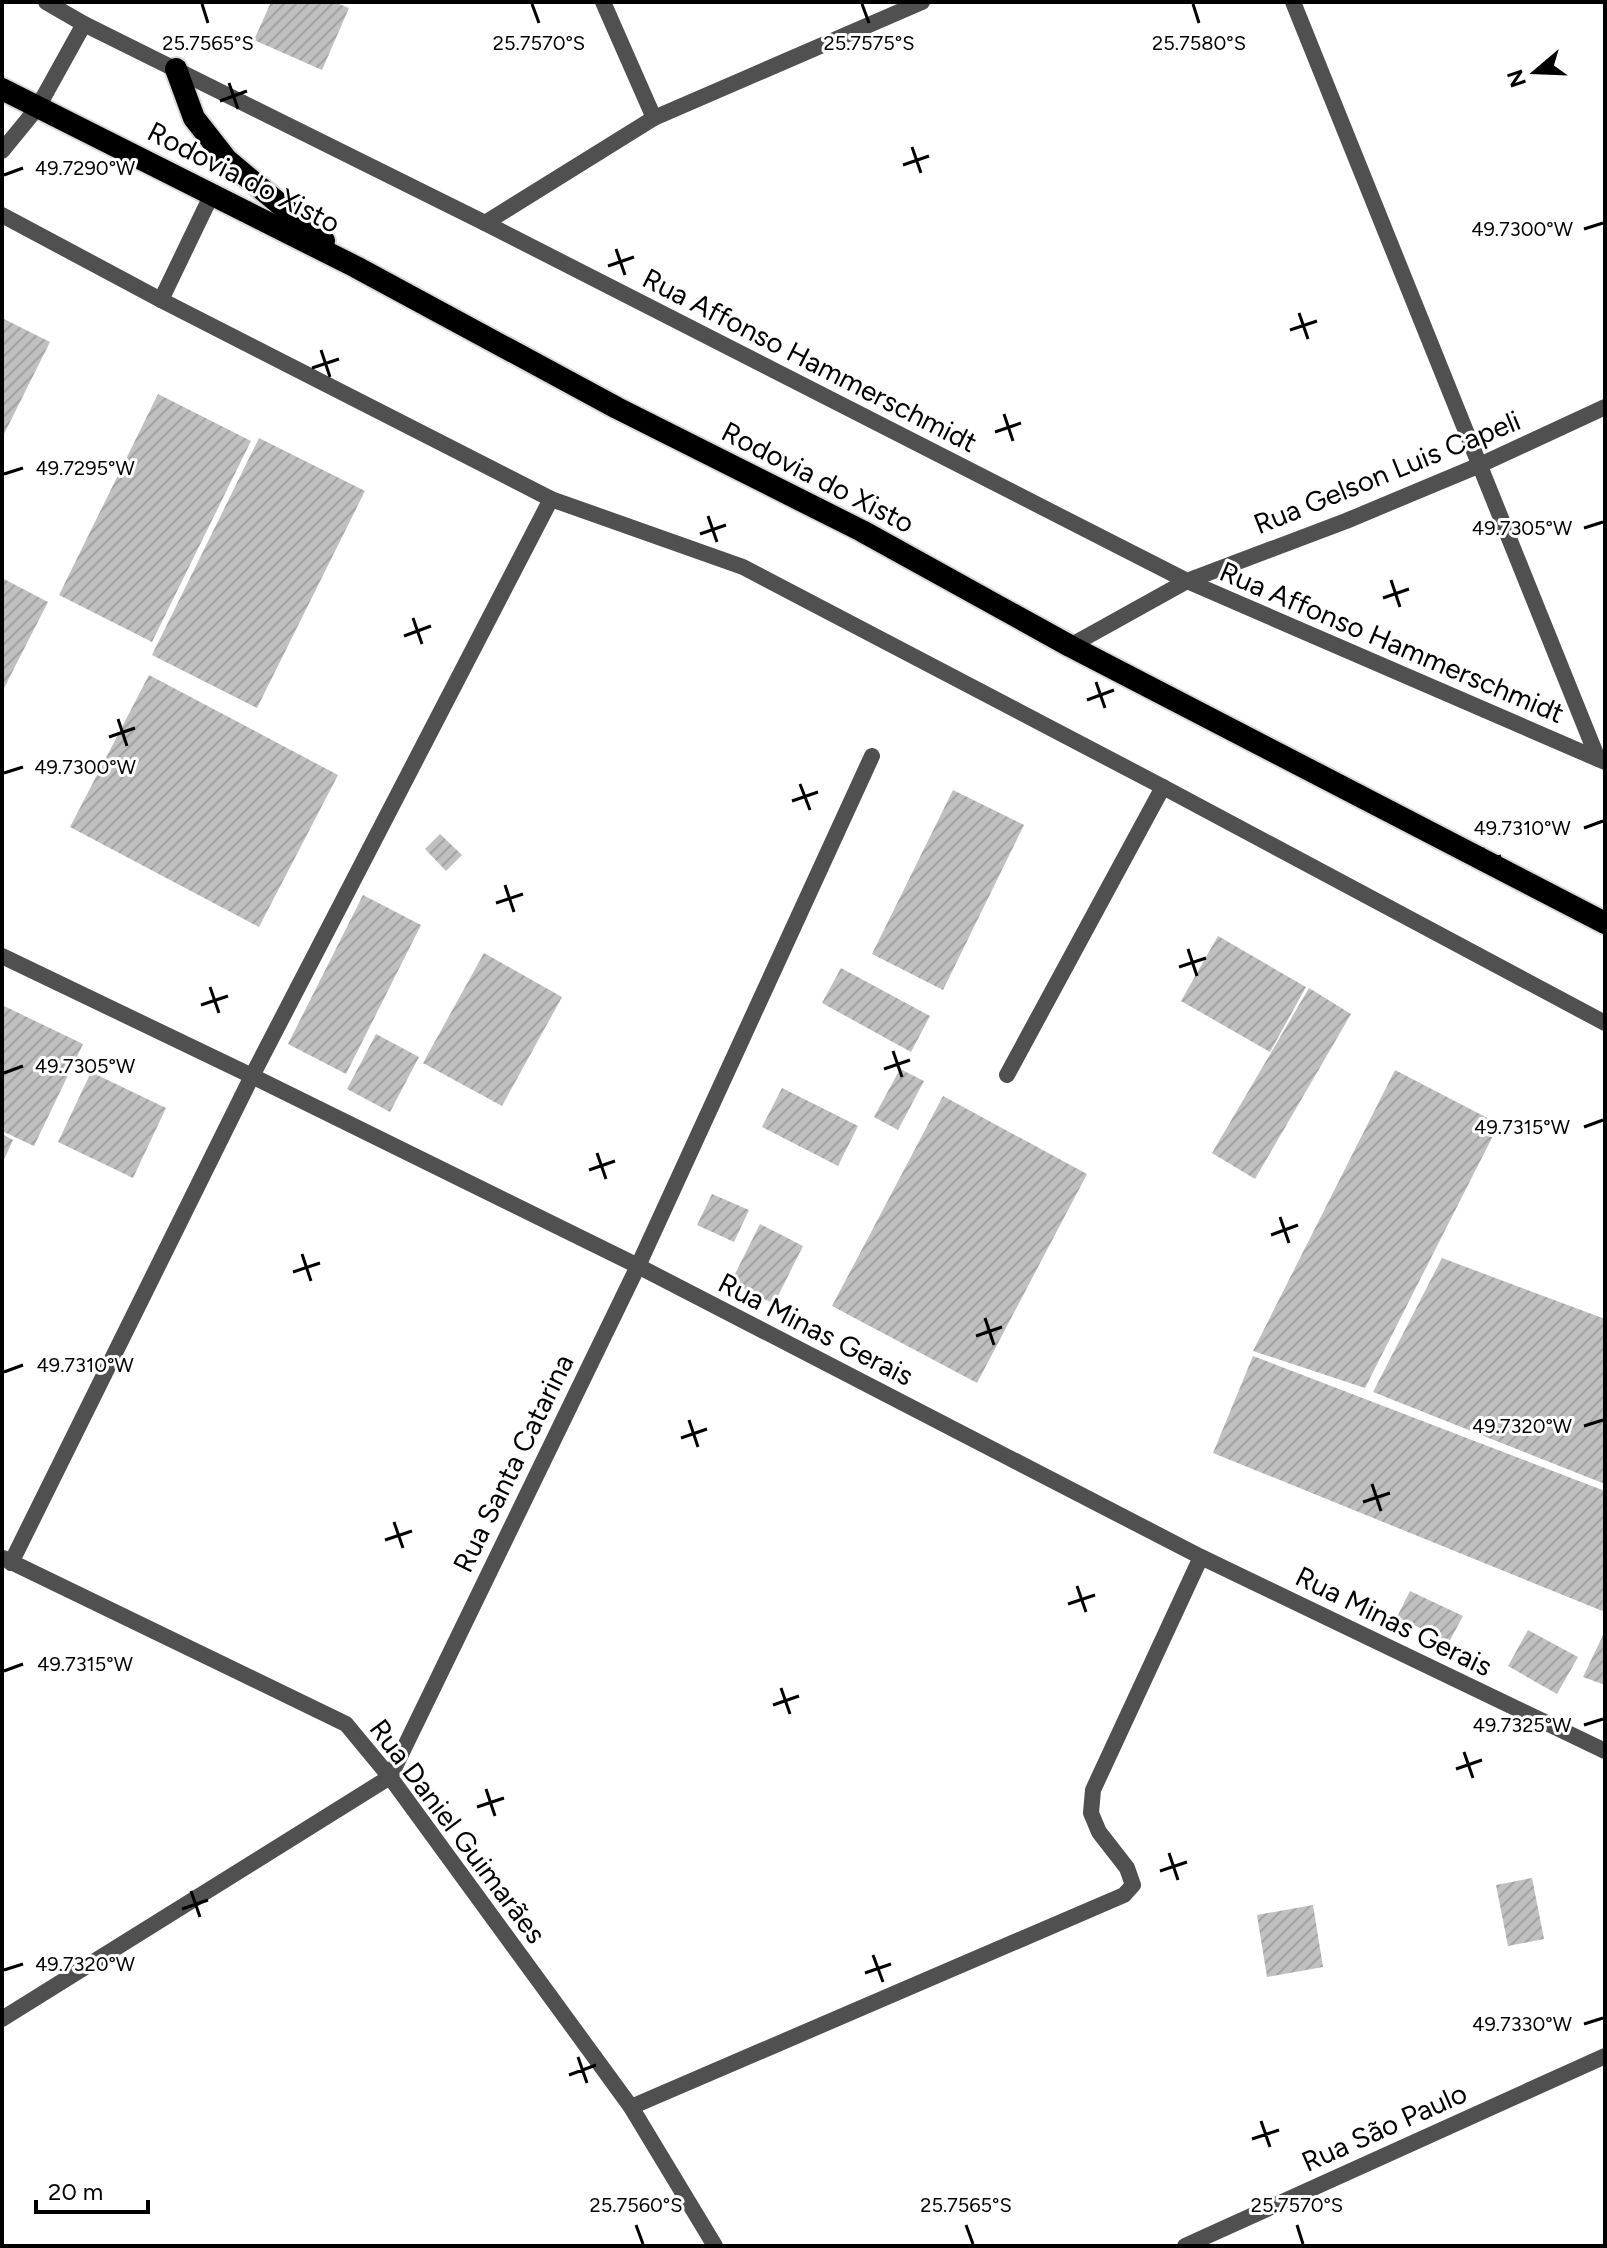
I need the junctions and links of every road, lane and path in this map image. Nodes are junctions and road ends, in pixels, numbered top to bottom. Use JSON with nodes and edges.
{"nodes":[{"id":1,"x":46,"y":2,"type":"edge"},
{"id":2,"x":603,"y":2,"type":"edge"},
{"id":3,"x":922,"y":2,"type":"edge"},
{"id":4,"x":1293,"y":2,"type":"edge"},
{"id":5,"x":84,"y":24,"type":"junction"},
{"id":6,"x":176,"y":69,"type":"junction"},
{"id":7,"x":2,"y":89,"type":"edge"},
{"id":8,"x":38,"y":107,"type":"junction"},
{"id":9,"x":654,"y":118,"type":"junction"},
{"id":10,"x":2,"y":151,"type":"edge"},
{"id":11,"x":212,"y":194,"type":"junction"},
{"id":12,"x":2,"y":215,"type":"edge"},
{"id":13,"x":485,"y":223,"type":"junction"},
{"id":14,"x":356,"y":267,"type":"junction"},
{"id":15,"x":161,"y":300,"type":"junction"},
{"id":16,"x":1605,"y":407,"type":"edge"},
{"id":17,"x":1480,"y":465,"type":"junction"},
{"id":18,"x":551,"y":499,"type":"junction"},
{"id":19,"x":1187,"y":581,"type":"junction"},
{"id":20,"x":1070,"y":646,"type":"junction"},
{"id":21,"x":872,"y":756,"type":"dead end"},
{"id":22,"x":1602,"y":761,"type":"edge"},
{"id":23,"x":1163,"y":787,"type":"junction"},
{"id":24,"x":1605,"y":923,"type":"edge"},
{"id":25,"x":2,"y":956,"type":"edge"},
{"id":26,"x":1605,"y":1023,"type":"edge"},
{"id":27,"x":1007,"y":1075,"type":"dead end"},
{"id":28,"x":252,"y":1076,"type":"junction"},
{"id":29,"x":638,"y":1266,"type":"junction"},
{"id":30,"x":1201,"y":1557,"type":"junction"},
{"id":31,"x":6,"y":1560,"type":"edge"},
{"id":32,"x":1605,"y":1751,"type":"edge"},
{"id":33,"x":390,"y":1777,"type":"junction"},
{"id":34,"x":2,"y":2019,"type":"edge"},
{"id":35,"x":1605,"y":2056,"type":"edge"},
{"id":36,"x":631,"y":2107,"type":"junction"},
{"id":37,"x":715,"y":2246,"type":"edge"},
{"id":38,"x":1185,"y":2246,"type":"edge"}],
"edges":[{"from":1,"to":5,"type":"street","name":"Rua Affonso Hammerschmidt"},
{"from":2,"to":9,"type":"street"},
{"from":3,"to":9,"type":"street"},
{"from":4,"to":17,"type":"street"},
{"from":5,"to":6,"type":"street","name":"Rua Affonso Hammerschmidt"},
{"from":5,"to":8,"type":"street"},
{"from":6,"to":13,"type":"street","name":"Rua Affonso Hammerschmidt"},
{"from":6,"to":14,"type":"highway"},
{"from":7,"to":8,"type":"highway","name":"Rodovia do Xisto"},
{"from":8,"to":10,"type":"street"},
{"from":8,"to":11,"type":"highway","name":"Rodovia do Xisto"},
{"from":9,"to":13,"type":"street"},
{"from":11,"to":14,"type":"highway","name":"Rodovia do Xisto"},
{"from":11,"to":15,"type":"street"},
{"from":12,"to":15,"type":"street"},
{"from":13,"to":19,"type":"street","name":"Rua Affonso Hammerschmidt"},
{"from":14,"to":20,"type":"highway","name":"Rodovia do Xisto"},
{"from":15,"to":18,"type":"street"},
{"from":16,"to":17,"type":"street","name":"Rua Gelson Luis Capeli"},
{"from":17,"to":19,"type":"street","name":"Rua Gelson Luis Capeli"},
{"from":17,"to":22,"type":"street"},
{"from":18,"to":23,"type":"street"},
{"from":18,"to":28,"type":"street"},
{"from":19,"to":20,"type":"street","name":"Rua Gelson Luis Capeli"},
{"from":19,"to":22,"type":"street","name":"Rua Affonso Hammerschmidt"},
{"from":20,"to":24,"type":"highway","name":"Rodovia do Xisto"},
{"from":21,"to":29,"type":"street","name":"Rua Santa Catarina"},
{"from":23,"to":26,"type":"street"},
{"from":23,"to":27,"type":"street"},
{"from":25,"to":28,"type":"street","name":"Rua Minas Gerais"},
{"from":28,"to":29,"type":"street","name":"Rua Minas Gerais"},
{"from":28,"to":31,"type":"street"},
{"from":29,"to":30,"type":"street","name":"Rua Minas Gerais"},
{"from":29,"to":33,"type":"street","name":"Rua Santa Catarina"},
{"from":30,"to":32,"type":"street","name":"Rua Minas Gerais"},
{"from":30,"to":36,"type":"street"},
{"from":31,"to":33,"type":"street","name":"Rua Daniel Guimarães"},
{"from":33,"to":34,"type":"street"},
{"from":33,"to":36,"type":"street","name":"Rua Daniel Guimarães"},
{"from":35,"to":38,"type":"street","name":"Rua São Paulo"},
{"from":36,"to":37,"type":"street","name":"Rua Daniel Guimarães"}]}
